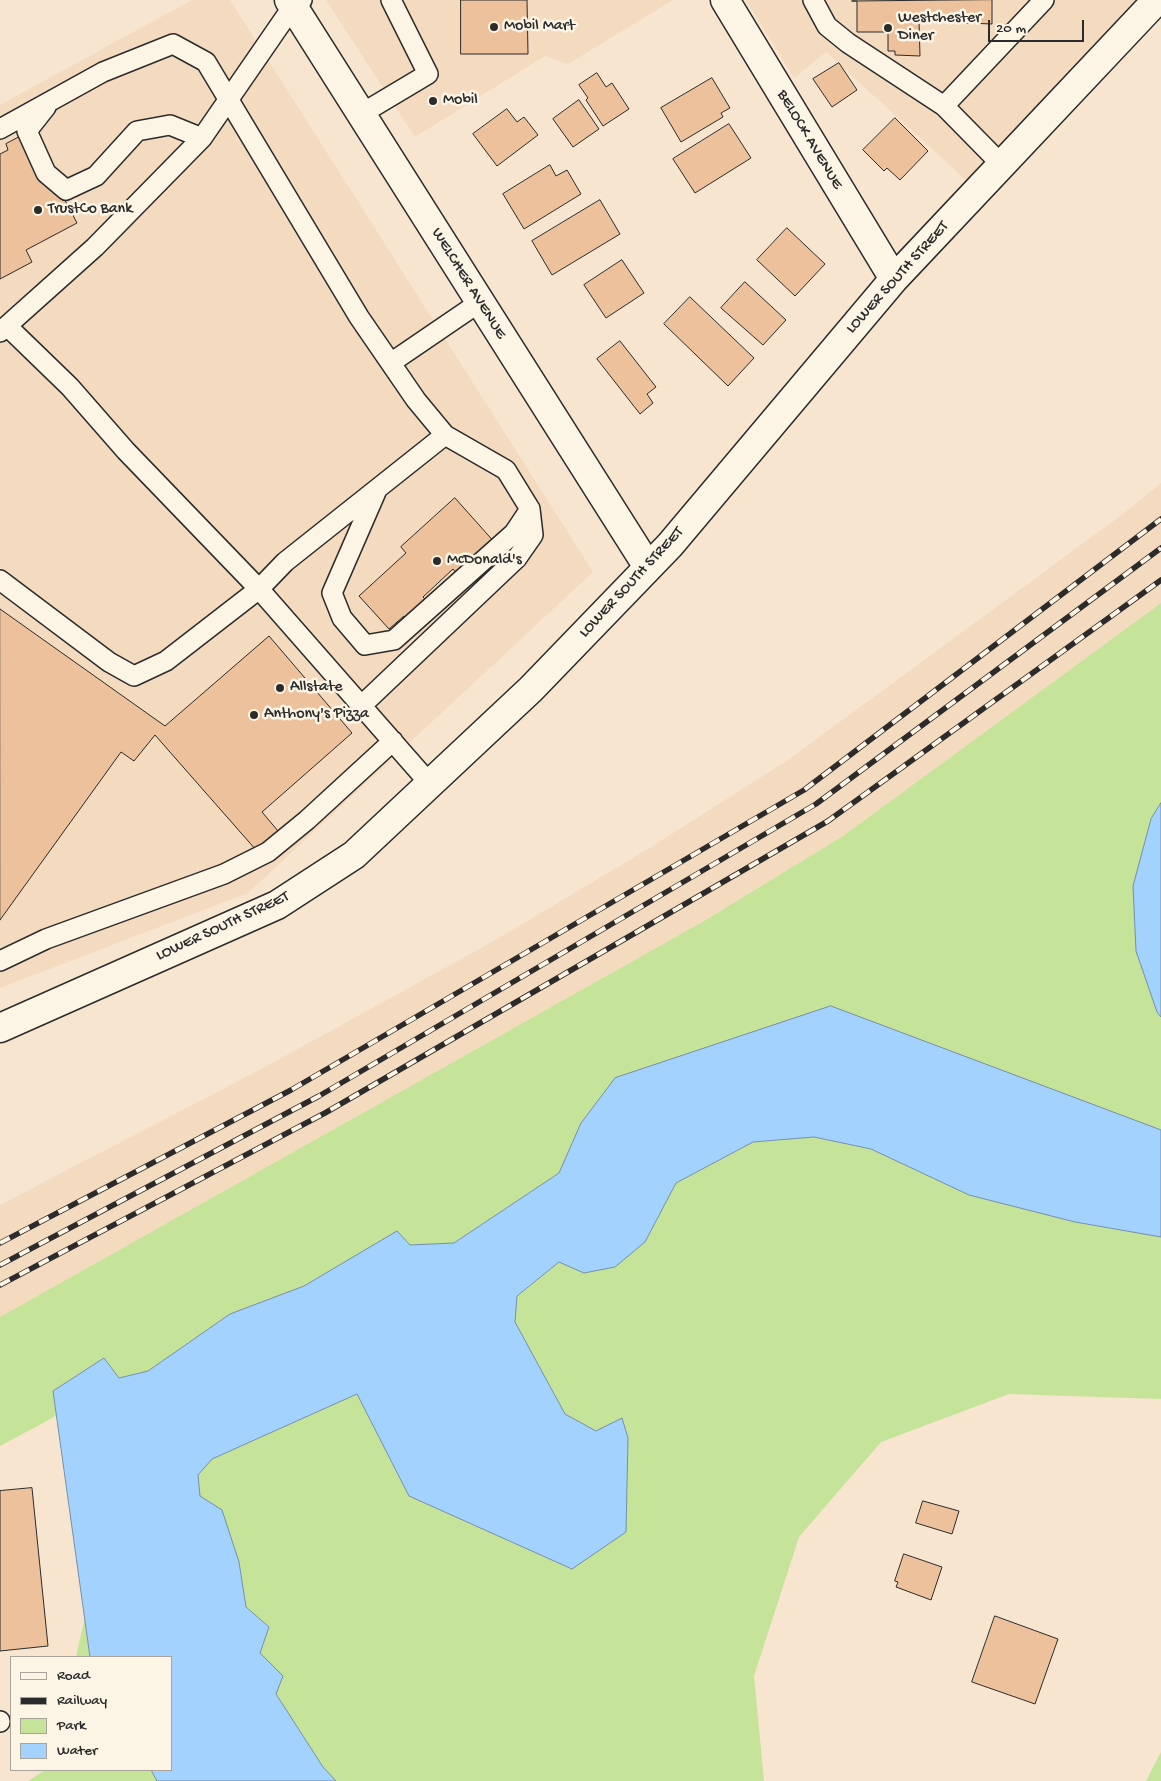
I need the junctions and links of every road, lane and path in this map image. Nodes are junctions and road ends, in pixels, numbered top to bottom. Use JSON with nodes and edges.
{"nodes":[{"id":1,"x":391,"y":0,"type":"edge"},
{"id":2,"x":724,"y":0,"type":"edge"},
{"id":3,"x":813,"y":0,"type":"edge"},
{"id":4,"x":1044,"y":0,"type":"edge"},
{"id":5,"x":1157,"y":0,"type":"edge"},
{"id":6,"x":295,"y":2,"type":"edge"},
{"id":7,"x":53,"y":98,"type":"junction"},
{"id":8,"x":229,"y":100,"type":"junction"},
{"id":9,"x":944,"y":106,"type":"junction"},
{"id":10,"x":361,"y":114,"type":"junction"},
{"id":11,"x":0,"y":129,"type":"edge"},
{"id":12,"x":202,"y":138,"type":"junction"},
{"id":13,"x":1002,"y":164,"type":"junction"},
{"id":14,"x":894,"y":279,"type":"junction"},
{"id":15,"x":480,"y":302,"type":"junction"},
{"id":16,"x":4,"y":329,"type":"edge"},
{"id":17,"x":392,"y":362,"type":"junction"},
{"id":18,"x":445,"y":435,"type":"junction"},
{"id":19,"x":378,"y":488,"type":"junction"},
{"id":20,"x":530,"y":510,"type":"junction"},
{"id":21,"x":648,"y":567,"type":"junction"},
{"id":22,"x":0,"y":580,"type":"edge"},
{"id":23,"x":259,"y":589,"type":"junction"},
{"id":24,"x":361,"y":706,"type":"junction"},
{"id":25,"x":393,"y":741,"type":"junction"},
{"id":26,"x":430,"y":784,"type":"junction"},
{"id":27,"x":0,"y":961,"type":"edge"},
{"id":28,"x":0,"y":1028,"type":"edge"}],
"edges":[{"from":1,"to":10,"type":"lane"},
{"from":2,"to":14,"type":"street","name":"BELOCK AVENUE"},
{"from":3,"to":9,"type":"lane"},
{"from":4,"to":9,"type":"lane"},
{"from":5,"to":13,"type":"street","name":"LOWER SOUTH STREET"},
{"from":6,"to":8,"type":"lane"},
{"from":6,"to":10,"type":"street","name":"WELCHER AVENUE"},
{"from":7,"to":8,"type":"lane"},
{"from":7,"to":11,"type":"lane"},
{"from":7,"to":12,"type":"lane"},
{"from":8,"to":12,"type":"lane"},
{"from":8,"to":17,"type":"lane"},
{"from":9,"to":13,"type":"lane"},
{"from":10,"to":15,"type":"street","name":"WELCHER AVENUE"},
{"from":12,"to":16,"type":"lane"},
{"from":13,"to":14,"type":"street","name":"LOWER SOUTH STREET"},
{"from":14,"to":21,"type":"street","name":"LOWER SOUTH STREET"},
{"from":15,"to":17,"type":"lane"},
{"from":15,"to":21,"type":"street","name":"WELCHER AVENUE"},
{"from":16,"to":23,"type":"lane"},
{"from":17,"to":18,"type":"lane"},
{"from":18,"to":19,"type":"lane"},
{"from":18,"to":20,"type":"lane"},
{"from":19,"to":20,"type":"lane"},
{"from":19,"to":23,"type":"lane"},
{"from":20,"to":24,"type":"lane"},
{"from":21,"to":26,"type":"street","name":"LOWER SOUTH STREET"},
{"from":22,"to":23,"type":"lane"},
{"from":23,"to":24,"type":"lane"},
{"from":24,"to":25,"type":"lane"},
{"from":25,"to":26,"type":"lane"},
{"from":25,"to":27,"type":"lane"},
{"from":26,"to":28,"type":"street","name":"LOWER SOUTH STREET"}]}
